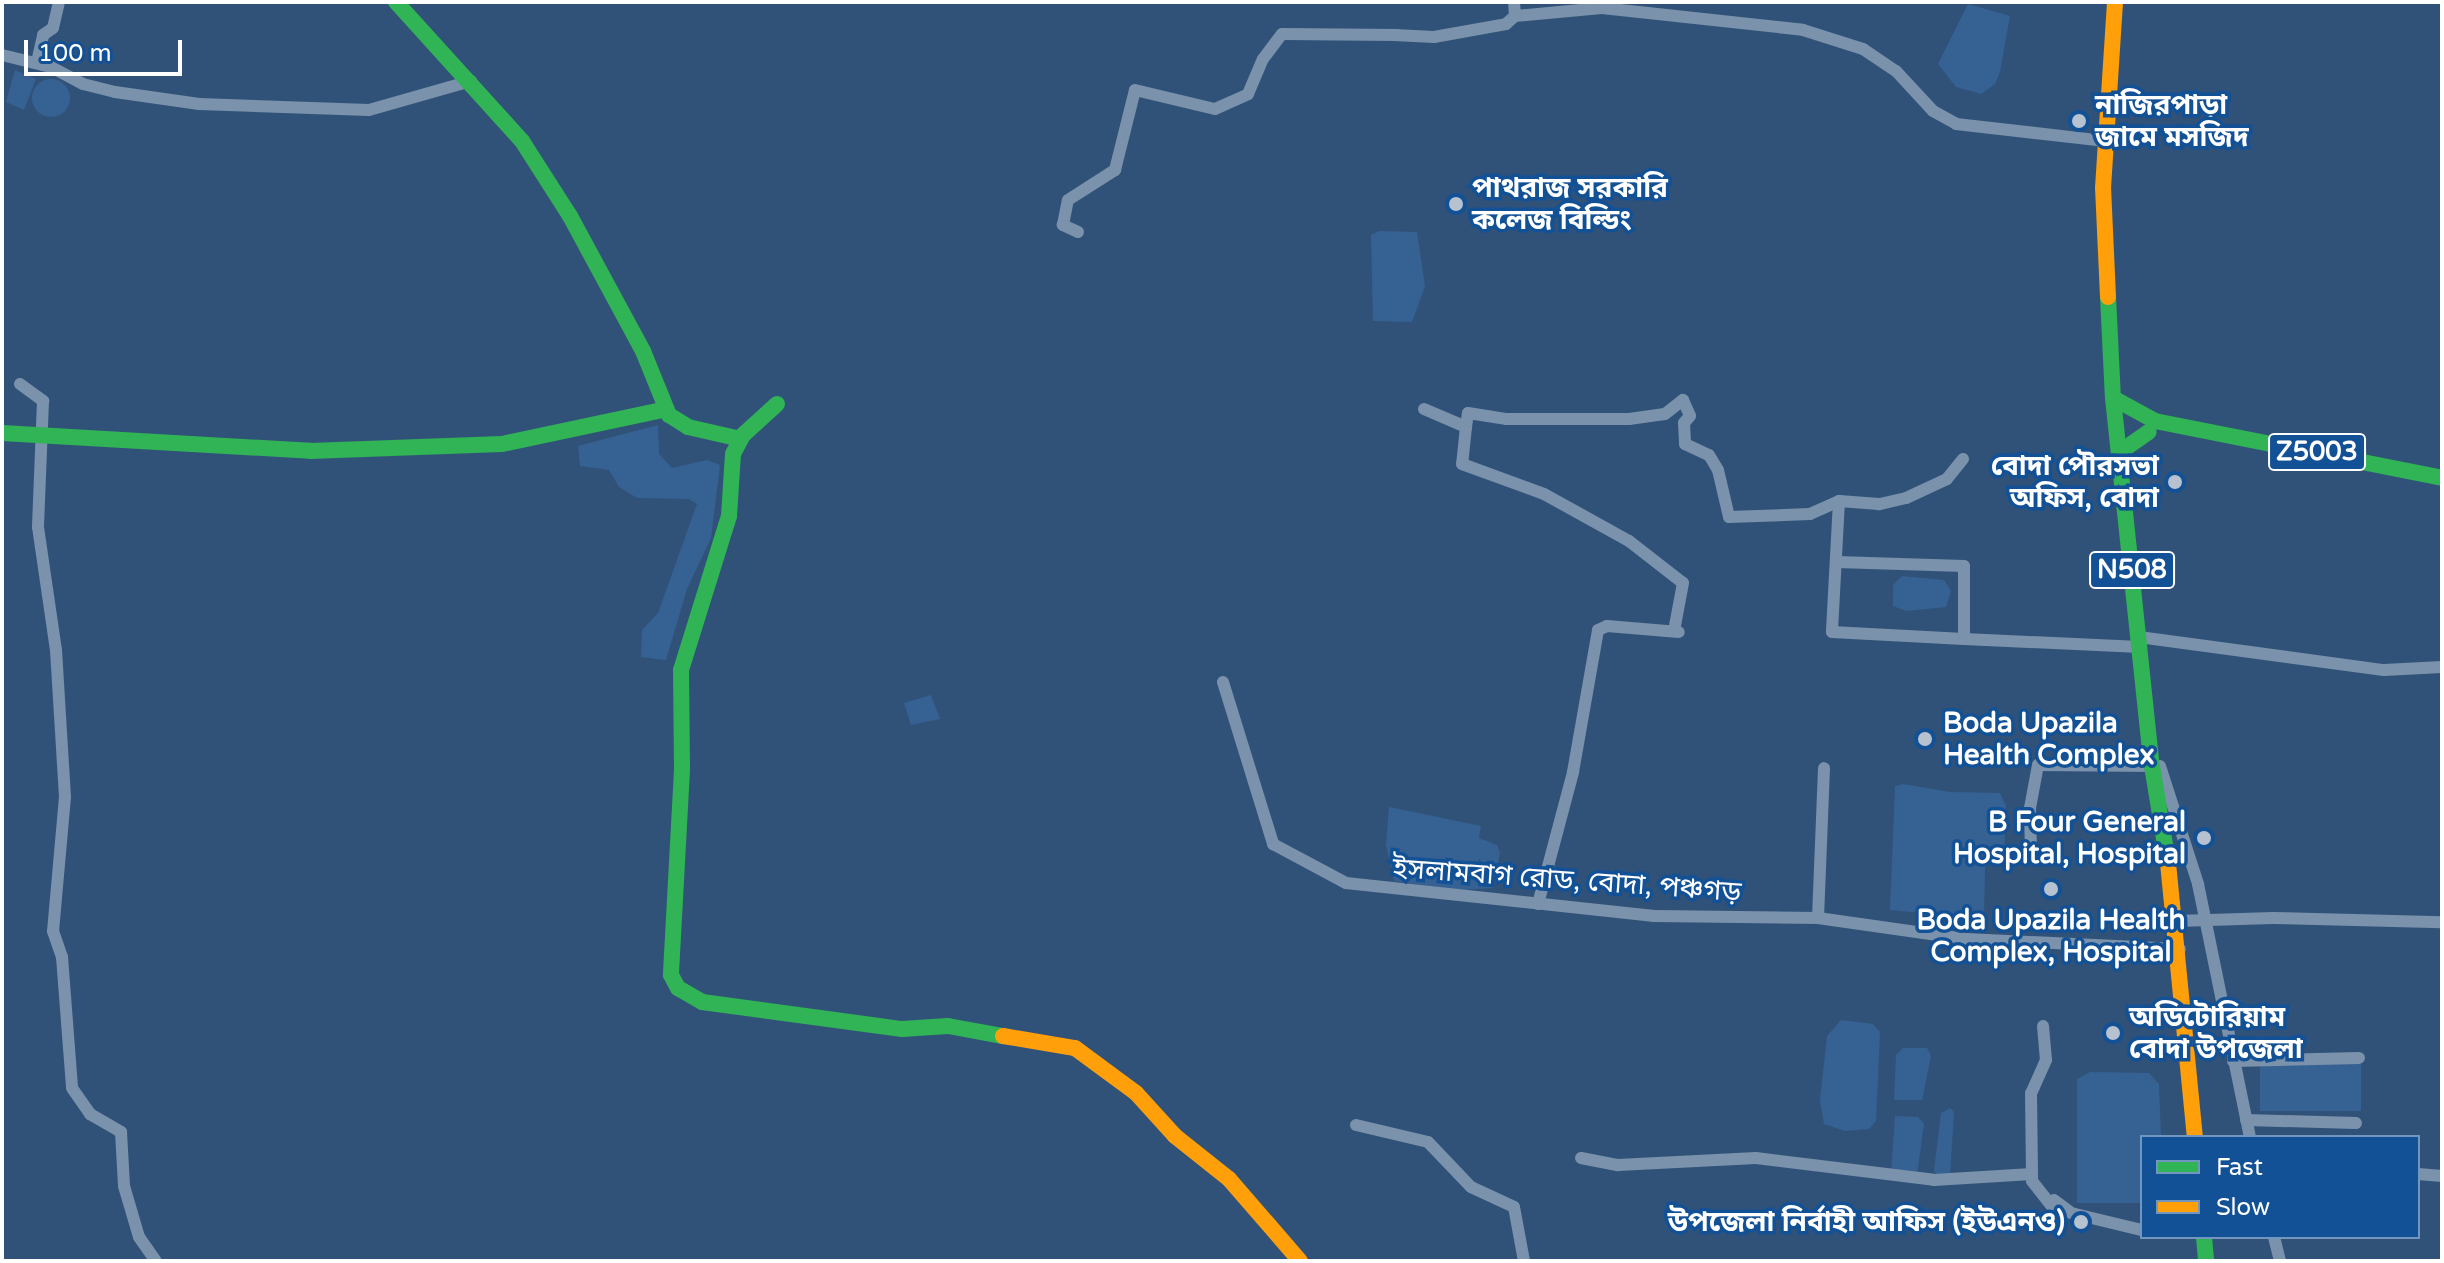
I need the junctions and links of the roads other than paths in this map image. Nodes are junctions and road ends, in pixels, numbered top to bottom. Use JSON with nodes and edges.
{"nodes":[{"id":1,"x":59,"y":2,"type":"edge"},
{"id":2,"x":396,"y":2,"type":"edge"},
{"id":3,"x":1514,"y":2,"type":"edge"},
{"id":4,"x":2115,"y":2,"type":"edge"},
{"id":5,"x":1515,"y":16,"type":"junction"},
{"id":6,"x":2,"y":55,"type":"edge"},
{"id":7,"x":37,"y":62,"type":"junction"},
{"id":8,"x":471,"y":81,"type":"junction"},
{"id":9,"x":2106,"y":141,"type":"junction"},
{"id":10,"x":1078,"y":232,"type":"dead end"},
{"id":11,"x":20,"y":384,"type":"dead end"},
{"id":12,"x":2113,"y":398,"type":"junction"},
{"id":13,"x":777,"y":404,"type":"dead end"},
{"id":14,"x":666,"y":409,"type":"junction"},
{"id":15,"x":1424,"y":409,"type":"dead end"},
{"id":16,"x":2117,"y":424,"type":"junction"},
{"id":17,"x":1466,"y":427,"type":"junction"},
{"id":18,"x":2192,"y":428,"type":"junction"},
{"id":19,"x":2149,"y":432,"type":"junction"},
{"id":20,"x":2,"y":433,"type":"edge"},
{"id":21,"x":42,"y":436,"type":"junction"},
{"id":22,"x":741,"y":439,"type":"junction"},
{"id":23,"x":2120,"y":452,"type":"junction"},
{"id":24,"x":1963,"y":459,"type":"dead end"},
{"id":25,"x":2442,"y":478,"type":"edge"},
{"id":26,"x":1839,"y":501,"type":"junction"},
{"id":27,"x":1837,"y":562,"type":"dead end"},
{"id":28,"x":1964,"y":639,"type":"junction"},
{"id":29,"x":2139,"y":642,"type":"junction"},
{"id":30,"x":2442,"y":667,"type":"edge"},
{"id":31,"x":1223,"y":682,"type":"dead end"},
{"id":32,"x":2149,"y":740,"type":"junction"},
{"id":33,"x":2152,"y":766,"type":"junction"},
{"id":34,"x":1824,"y":768,"type":"dead end"},
{"id":35,"x":2031,"y":855,"type":"dead end"},
{"id":36,"x":1538,"y":904,"type":"junction"},
{"id":37,"x":1818,"y":918,"type":"junction"},
{"id":38,"x":2205,"y":919,"type":"junction"},
{"id":39,"x":2177,"y":921,"type":"junction"},
{"id":40,"x":2442,"y":922,"type":"edge"},
{"id":41,"x":2180,"y":949,"type":"junction"},
{"id":42,"x":2043,"y":1026,"type":"dead end"},
{"id":43,"x":2359,"y":1058,"type":"dead end"},
{"id":44,"x":2233,"y":1061,"type":"junction"},
{"id":45,"x":2246,"y":1120,"type":"junction"},
{"id":46,"x":2356,"y":1123,"type":"dead end"},
{"id":47,"x":1356,"y":1125,"type":"dead end"},
{"id":48,"x":2195,"y":1135,"type":"edge"},
{"id":49,"x":2250,"y":1135,"type":"edge"},
{"id":50,"x":1581,"y":1158,"type":"dead end"},
{"id":51,"x":2032,"y":1174,"type":"junction"},
{"id":52,"x":2420,"y":1174,"type":"edge"},
{"id":53,"x":2442,"y":1176,"type":"edge"},
{"id":54,"x":2041,"y":1194,"type":"junction"},
{"id":55,"x":2058,"y":1214,"type":"dead end"},
{"id":56,"x":2140,"y":1230,"type":"edge"},
{"id":57,"x":2204,"y":1239,"type":"edge"},
{"id":58,"x":2274,"y":1239,"type":"edge"},
{"id":59,"x":156,"y":1261,"type":"edge"},
{"id":60,"x":1300,"y":1261,"type":"edge"},
{"id":61,"x":1524,"y":1261,"type":"edge"},
{"id":62,"x":2206,"y":1261,"type":"edge"},
{"id":63,"x":2280,"y":1261,"type":"edge"}],
"edges":[{"from":1,"to":7,"type":"street"},
{"from":2,"to":8,"type":"main road"},
{"from":3,"to":5,"type":"street"},
{"from":4,"to":9,"type":"main road","number":"N508"},
{"from":5,"to":9,"type":"street"},
{"from":5,"to":10,"type":"street"},
{"from":6,"to":7,"type":"street"},
{"from":7,"to":8,"type":"street"},
{"from":8,"to":14,"type":"main road"},
{"from":9,"to":12,"type":"main road","number":"N508"},
{"from":11,"to":21,"type":"street"},
{"from":12,"to":16,"type":"main road","number":"N508"},
{"from":12,"to":18,"type":"main road","number":"Z5003"},
{"from":13,"to":22,"type":"main road"},
{"from":14,"to":21,"type":"main road"},
{"from":14,"to":22,"type":"main road"},
{"from":15,"to":17,"type":"street"},
{"from":16,"to":19,"type":"main road","number":"Z5003"},
{"from":16,"to":23,"type":"main road","number":"N508"},
{"from":17,"to":26,"type":"street"},
{"from":17,"to":36,"type":"street"},
{"from":18,"to":19,"type":"main road","number":"Z5003"},
{"from":18,"to":25,"type":"main road","number":"Z5003"},
{"from":19,"to":23,"type":"main road"},
{"from":20,"to":21,"type":"main road"},
{"from":21,"to":59,"type":"street"},
{"from":22,"to":60,"type":"main road"},
{"from":23,"to":29,"type":"main road","number":"N508"},
{"from":24,"to":26,"type":"street"},
{"from":26,"to":28,"type":"street"},
{"from":27,"to":28,"type":"street"},
{"from":28,"to":29,"type":"street"},
{"from":29,"to":30,"type":"street"},
{"from":29,"to":32,"type":"main road","number":"N508"},
{"from":31,"to":36,"type":"street","name":"ইসলামবাগ রোড, বোদা, পঞ্চগড়"},
{"from":32,"to":33,"type":"main road","number":"N508"},
{"from":32,"to":38,"type":"street"},
{"from":33,"to":35,"type":"street"},
{"from":33,"to":39,"type":"main road","number":"N508"},
{"from":34,"to":37,"type":"street"},
{"from":36,"to":37,"type":"street","name":"ইসলামবাগ রোড, বোদা, পঞ্চগড়"},
{"from":37,"to":41,"type":"street","name":"ইসলামবাগ রোড, বোদা, পঞ্চগড়"},
{"from":38,"to":39,"type":"street"},
{"from":38,"to":40,"type":"street"},
{"from":38,"to":44,"type":"street"},
{"from":39,"to":41,"type":"main road","number":"N508"},
{"from":41,"to":48,"type":"main road","number":"N508"},
{"from":42,"to":51,"type":"street"},
{"from":43,"to":44,"type":"street"},
{"from":44,"to":45,"type":"street"},
{"from":45,"to":46,"type":"street"},
{"from":45,"to":49,"type":"street"},
{"from":47,"to":61,"type":"street"},
{"from":50,"to":51,"type":"street"},
{"from":51,"to":54,"type":"street"},
{"from":52,"to":53,"type":"street"},
{"from":54,"to":55,"type":"street"},
{"from":54,"to":56,"type":"street"},
{"from":57,"to":62,"type":"main road"},
{"from":58,"to":63,"type":"street"}]}
